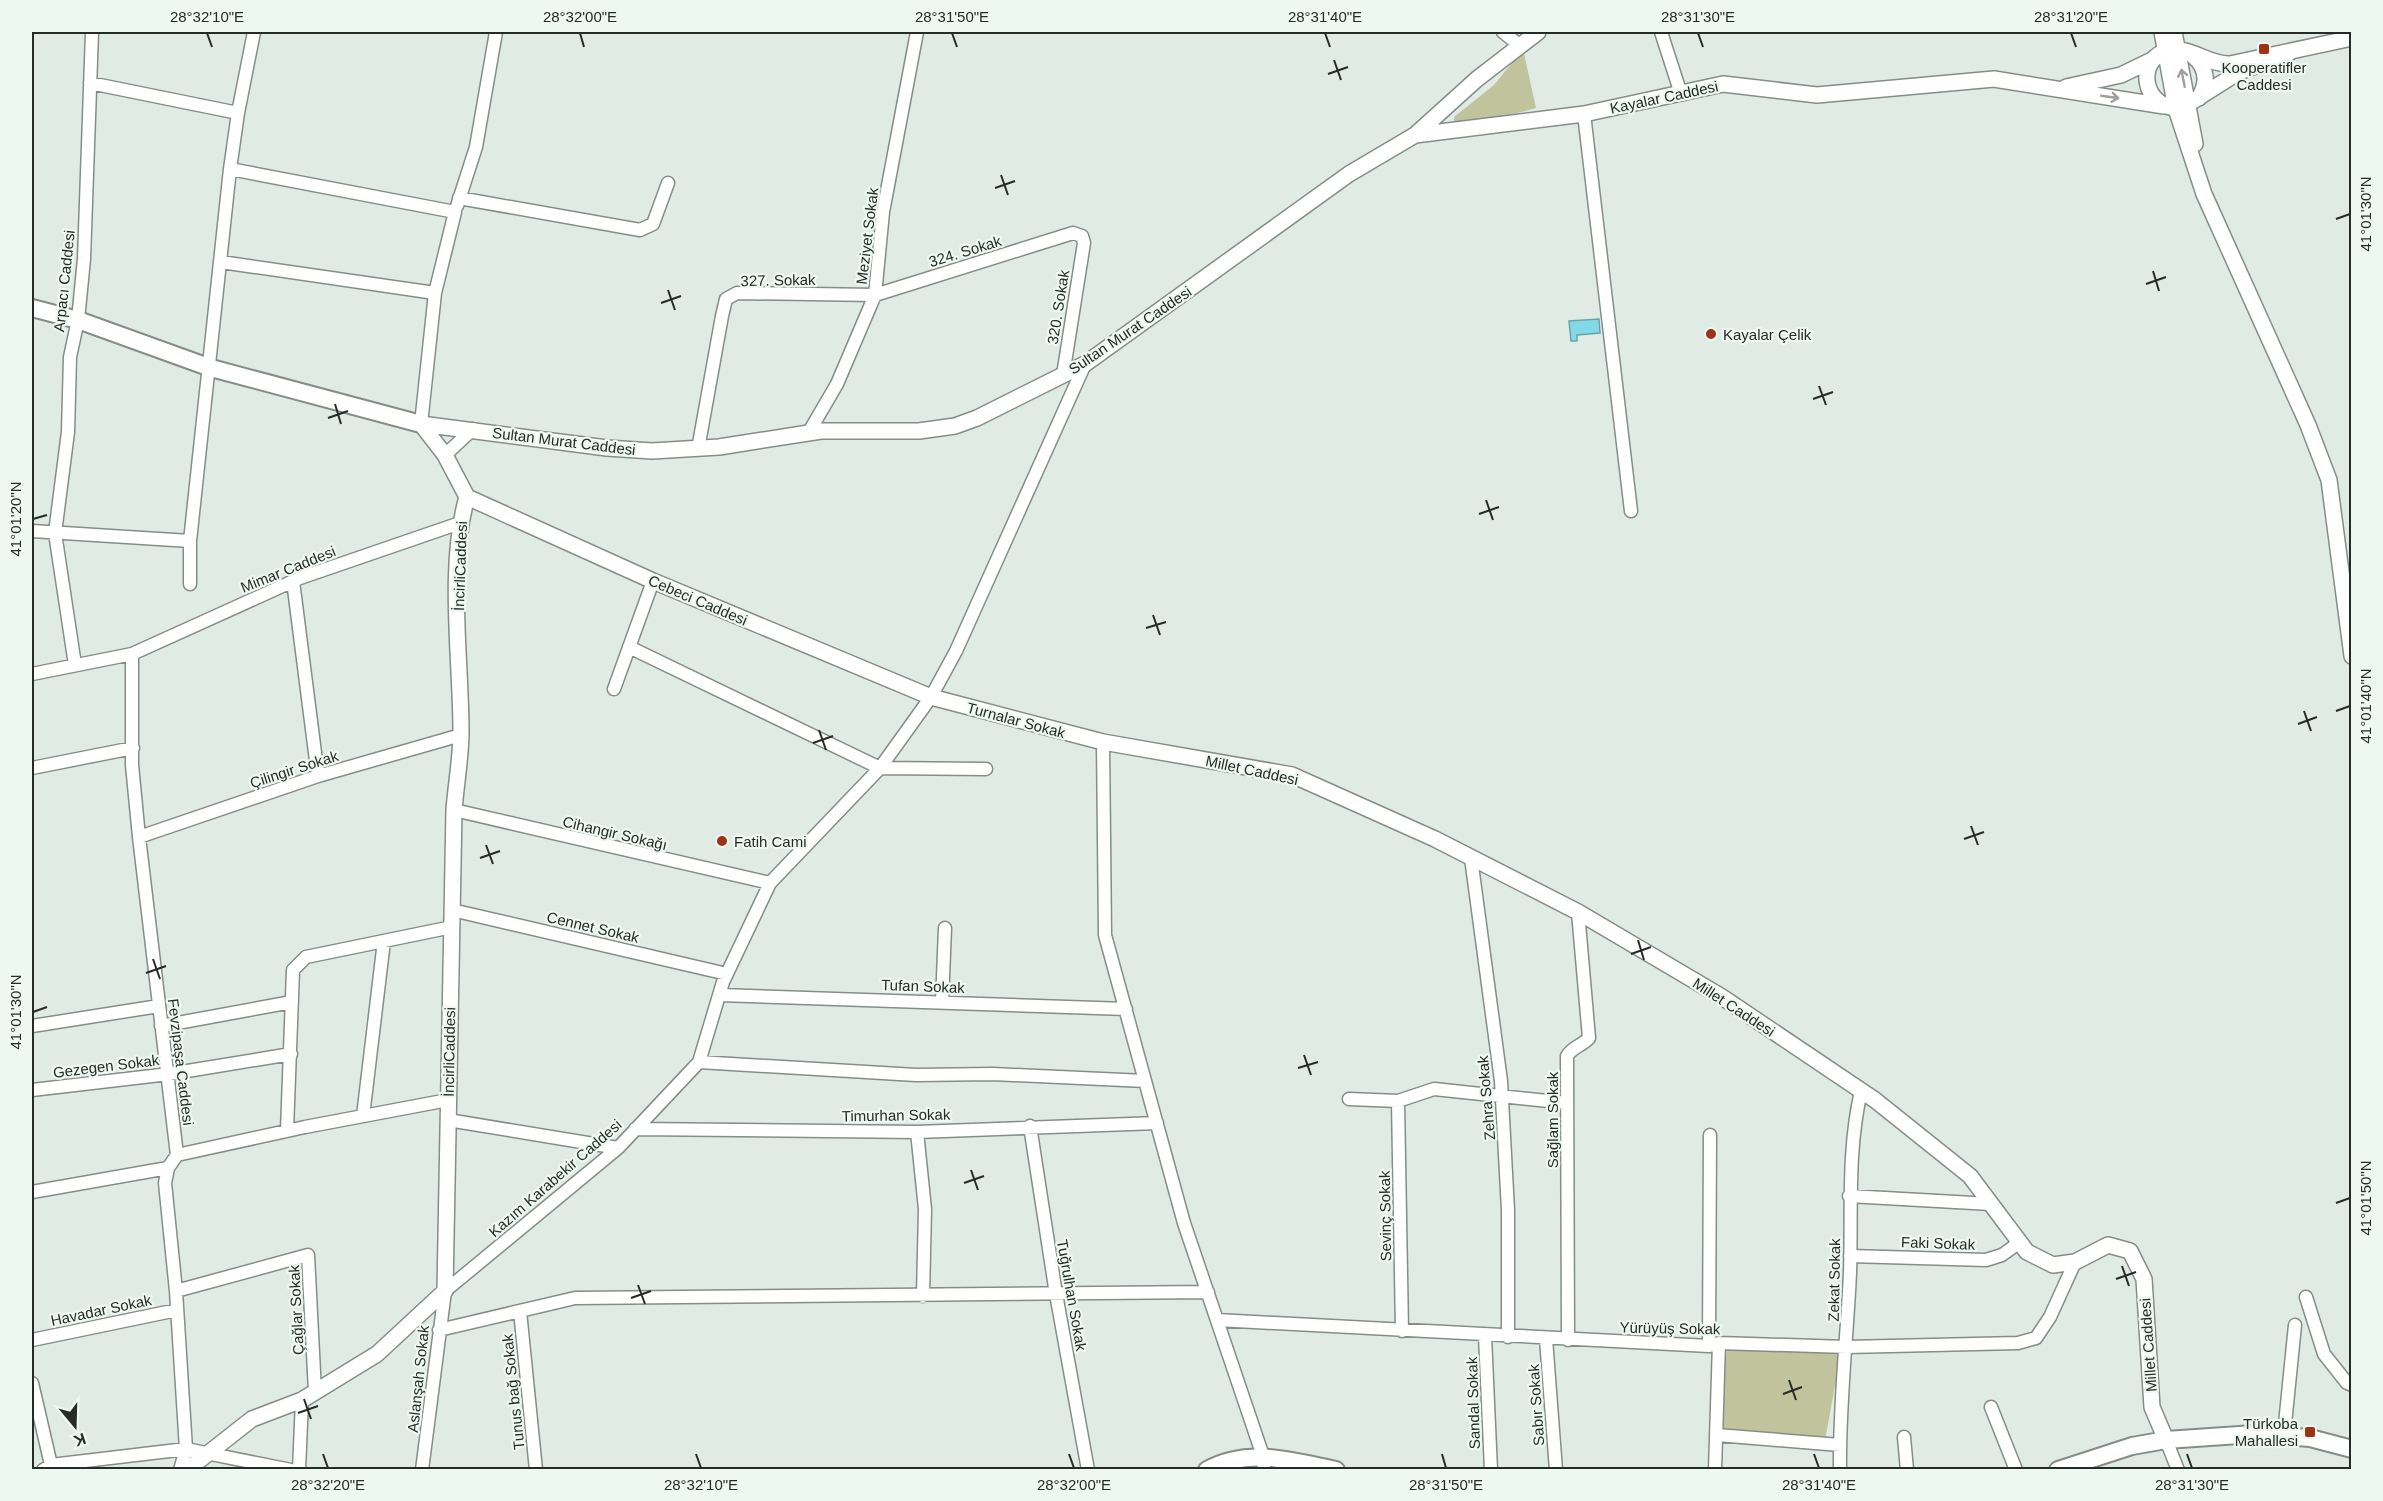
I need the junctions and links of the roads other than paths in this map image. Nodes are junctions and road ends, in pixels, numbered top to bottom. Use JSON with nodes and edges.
{"nodes":[{"id":1,"x":92,"y":32,"type":"edge"},
{"id":2,"x":254,"y":32,"type":"edge"},
{"id":3,"x":496,"y":32,"type":"edge"},
{"id":4,"x":917,"y":32,"type":"edge"},
{"id":5,"x":1503,"y":32,"type":"edge"},
{"id":6,"x":1538,"y":32,"type":"edge"},
{"id":7,"x":1661,"y":32,"type":"edge"},
{"id":8,"x":2162,"y":32,"type":"edge"},
{"id":9,"x":2174,"y":32,"type":"edge"},
{"id":10,"x":2352,"y":38,"type":"edge"},
{"id":11,"x":1519,"y":45,"type":"junction"},
{"id":12,"x":2289,"y":53,"type":"junction"},
{"id":13,"x":2172,"y":54,"type":"junction"},
{"id":14,"x":90,"y":83,"type":"junction"},
{"id":15,"x":2057,"y":89,"type":"junction"},
{"id":16,"x":1681,"y":94,"type":"junction"},
{"id":17,"x":2182,"y":105,"type":"junction"},
{"id":18,"x":238,"y":113,"type":"junction"},
{"id":19,"x":1584,"y":114,"type":"junction"},
{"id":20,"x":1414,"y":135,"type":"junction"},
{"id":21,"x":230,"y":169,"type":"junction"},
{"id":22,"x":668,"y":183,"type":"dead end"},
{"id":23,"x":459,"y":198,"type":"junction"},
{"id":24,"x":455,"y":212,"type":"junction"},
{"id":25,"x":1084,"y":243,"type":"joint"},
{"id":26,"x":221,"y":262,"type":"junction"},
{"id":27,"x":435,"y":293,"type":"junction"},
{"id":28,"x":875,"y":295,"type":"junction"},
{"id":29,"x":32,"y":308,"type":"edge"},
{"id":30,"x":78,"y":320,"type":"junction"},
{"id":31,"x":1085,"y":364,"type":"junction"},
{"id":32,"x":211,"y":368,"type":"junction"},
{"id":33,"x":1063,"y":375,"type":"junction"},
{"id":34,"x":421,"y":424,"type":"junction"},
{"id":35,"x":473,"y":429,"type":"junction"},
{"id":36,"x":809,"y":432,"type":"junction"},
{"id":37,"x":698,"y":448,"type":"junction"},
{"id":38,"x":445,"y":455,"type":"junction"},
{"id":39,"x":467,"y":497,"type":"junction"},
{"id":40,"x":1631,"y":511,"type":"dead end"},
{"id":41,"x":460,"y":523,"type":"junction"},
{"id":42,"x":32,"y":531,"type":"edge"},
{"id":43,"x":55,"y":533,"type":"junction"},
{"id":44,"x":190,"y":541,"type":"junction"},
{"id":45,"x":293,"y":581,"type":"junction"},
{"id":46,"x":652,"y":581,"type":"junction"},
{"id":47,"x":190,"y":584,"type":"dead end"},
{"id":48,"x":629,"y":647,"type":"junction"},
{"id":49,"x":132,"y":654,"type":"junction"},
{"id":50,"x":2352,"y":656,"type":"edge"},
{"id":51,"x":75,"y":665,"type":"junction"},
{"id":52,"x":32,"y":674,"type":"edge"},
{"id":53,"x":614,"y":689,"type":"dead end"},
{"id":54,"x":931,"y":697,"type":"junction"},
{"id":55,"x":461,"y":735,"type":"junction"},
{"id":56,"x":1102,"y":742,"type":"junction"},
{"id":57,"x":133,"y":748,"type":"junction"},
{"id":58,"x":32,"y":768,"type":"edge"},
{"id":59,"x":879,"y":768,"type":"junction"},
{"id":60,"x":986,"y":769,"type":"dead end"},
{"id":61,"x":318,"y":776,"type":"junction"},
{"id":62,"x":454,"y":810,"type":"junction"},
{"id":63,"x":139,"y":837,"type":"junction"},
{"id":64,"x":1471,"y":858,"type":"junction"},
{"id":65,"x":770,"y":883,"type":"junction"},
{"id":66,"x":452,"y":910,"type":"junction"},
{"id":67,"x":1578,"y":912,"type":"junction"},
{"id":68,"x":452,"y":927,"type":"junction"},
{"id":69,"x":945,"y":928,"type":"dead end"},
{"id":70,"x":384,"y":941,"type":"junction"},
{"id":71,"x":727,"y":974,"type":"junction"},
{"id":72,"x":720,"y":995,"type":"junction"},
{"id":73,"x":292,"y":1002,"type":"junction"},
{"id":74,"x":942,"y":1002,"type":"junction"},
{"id":75,"x":159,"y":1006,"type":"junction"},
{"id":76,"x":1126,"y":1009,"type":"junction"},
{"id":77,"x":32,"y":1026,"type":"edge"},
{"id":78,"x":161,"y":1026,"type":"junction"},
{"id":79,"x":291,"y":1054,"type":"junction"},
{"id":80,"x":699,"y":1062,"type":"junction"},
{"id":81,"x":169,"y":1074,"type":"junction"},
{"id":82,"x":1145,"y":1081,"type":"junction"},
{"id":83,"x":32,"y":1090,"type":"edge"},
{"id":84,"x":1861,"y":1091,"type":"junction"},
{"id":85,"x":1502,"y":1096,"type":"junction"},
{"id":86,"x":1349,"y":1099,"type":"dead end"},
{"id":87,"x":448,"y":1100,"type":"junction"},
{"id":88,"x":1398,"y":1101,"type":"junction"},
{"id":89,"x":1567,"y":1103,"type":"junction"},
{"id":90,"x":363,"y":1116,"type":"junction"},
{"id":91,"x":448,"y":1120,"type":"junction"},
{"id":92,"x":1157,"y":1123,"type":"junction"},
{"id":93,"x":1030,"y":1126,"type":"junction"},
{"id":94,"x":636,"y":1128,"type":"junction"},
{"id":95,"x":287,"y":1130,"type":"junction"},
{"id":96,"x":917,"y":1132,"type":"junction"},
{"id":97,"x":1710,"y":1135,"type":"dead end"},
{"id":98,"x":618,"y":1148,"type":"junction"},
{"id":99,"x":177,"y":1155,"type":"junction"},
{"id":100,"x":168,"y":1168,"type":"junction"},
{"id":101,"x":32,"y":1192,"type":"edge"},
{"id":102,"x":1849,"y":1196,"type":"junction"},
{"id":103,"x":1991,"y":1204,"type":"junction"},
{"id":104,"x":2020,"y":1242,"type":"junction"},
{"id":105,"x":1851,"y":1256,"type":"junction"},
{"id":106,"x":2074,"y":1262,"type":"junction"},
{"id":107,"x":176,"y":1291,"type":"junction"},
{"id":108,"x":445,"y":1291,"type":"junction"},
{"id":109,"x":1208,"y":1292,"type":"junction"},
{"id":110,"x":1056,"y":1294,"type":"junction"},
{"id":111,"x":923,"y":1296,"type":"junction"},
{"id":112,"x":2306,"y":1297,"type":"dead end"},
{"id":113,"x":177,"y":1310,"type":"junction"},
{"id":114,"x":520,"y":1311,"type":"junction"},
{"id":115,"x":1217,"y":1320,"type":"junction"},
{"id":116,"x":2295,"y":1325,"type":"dead end"},
{"id":117,"x":439,"y":1330,"type":"junction"},
{"id":118,"x":1402,"y":1331,"type":"junction"},
{"id":119,"x":1485,"y":1336,"type":"junction"},
{"id":120,"x":1508,"y":1337,"type":"junction"},
{"id":121,"x":1546,"y":1339,"type":"junction"},
{"id":122,"x":32,"y":1340,"type":"edge"},
{"id":123,"x":1568,"y":1340,"type":"junction"},
{"id":124,"x":1714,"y":1345,"type":"junction"},
{"id":125,"x":1847,"y":1347,"type":"junction"},
{"id":126,"x":32,"y":1383,"type":"edge"},
{"id":127,"x":2352,"y":1385,"type":"edge"},
{"id":128,"x":308,"y":1396,"type":"junction"},
{"id":129,"x":1991,"y":1407,"type":"dead end"},
{"id":130,"x":2284,"y":1434,"type":"junction"},
{"id":131,"x":1717,"y":1435,"type":"junction"},
{"id":132,"x":1904,"y":1437,"type":"dead end"},
{"id":133,"x":2166,"y":1440,"type":"junction"},
{"id":134,"x":1840,"y":1445,"type":"junction"},
{"id":135,"x":186,"y":1449,"type":"junction"},
{"id":136,"x":2352,"y":1449,"type":"edge"},
{"id":137,"x":204,"y":1454,"type":"junction"},
{"id":138,"x":1264,"y":1463,"type":"edge"},
{"id":139,"x":47,"y":1468,"type":"edge"},
{"id":140,"x":180,"y":1470,"type":"edge"},
{"id":141,"x":187,"y":1470,"type":"edge"},
{"id":142,"x":291,"y":1470,"type":"edge"},
{"id":143,"x":299,"y":1470,"type":"edge"},
{"id":144,"x":422,"y":1470,"type":"edge"},
{"id":145,"x":536,"y":1470,"type":"edge"},
{"id":146,"x":1088,"y":1470,"type":"edge"},
{"id":147,"x":1207,"y":1470,"type":"edge"},
{"id":148,"x":1336,"y":1470,"type":"edge"},
{"id":149,"x":1491,"y":1470,"type":"edge"},
{"id":150,"x":1556,"y":1470,"type":"edge"},
{"id":151,"x":1715,"y":1470,"type":"edge"},
{"id":152,"x":1840,"y":1470,"type":"edge"},
{"id":153,"x":1907,"y":1470,"type":"edge"},
{"id":154,"x":2016,"y":1470,"type":"edge"},
{"id":155,"x":2058,"y":1470,"type":"edge"},
{"id":156,"x":2178,"y":1470,"type":"edge"}],
"edges":[{"from":1,"to":14,"type":"street","name":"Arpacı Caddesi"},
{"from":2,"to":18,"type":"street"},
{"from":3,"to":23,"type":"street"},
{"from":4,"to":28,"type":"street","name":"Meziyet Sokak"},
{"from":5,"to":11,"type":"street"},
{"from":6,"to":11,"type":"street","name":"Sultan Murat Caddesi"},
{"from":7,"to":16,"type":"street"},
{"from":8,"to":13,"type":"street"},
{"from":9,"to":13,"type":"street"},
{"from":10,"to":12,"type":"street"},
{"from":11,"to":20,"type":"street","name":"Sultan Murat Caddesi"},
{"from":12,"to":13,"type":"street"},
{"from":12,"to":17,"type":"street"},
{"from":13,"to":15,"type":"street"},
{"from":13,"to":17,"type":"street"},
{"from":13,"to":17,"type":"street"},
{"from":13,"to":17,"type":"street"},
{"from":14,"to":18,"type":"street"},
{"from":14,"to":30,"type":"street","name":"Arpacı Caddesi"},
{"from":15,"to":16,"type":"street","name":"Kayalar Caddesi"},
{"from":15,"to":17,"type":"street","name":"Kayalar Caddesi","one_way":true},
{"from":16,"to":19,"type":"street","name":"Kayalar Caddesi"},
{"from":17,"to":50,"type":"street"},
{"from":18,"to":21,"type":"street"},
{"from":19,"to":20,"type":"street","name":"Kayalar Caddesi"},
{"from":19,"to":40,"type":"street"},
{"from":20,"to":31,"type":"street","name":"Sultan Murat Caddesi"},
{"from":21,"to":24,"type":"street"},
{"from":21,"to":26,"type":"street"},
{"from":22,"to":23,"type":"street"},
{"from":23,"to":24,"type":"street"},
{"from":24,"to":27,"type":"street"},
{"from":25,"to":28,"type":"street","name":"324. Sokak"},
{"from":25,"to":33,"type":"street","name":"320. Sokak"},
{"from":26,"to":27,"type":"street"},
{"from":26,"to":32,"type":"street"},
{"from":27,"to":34,"type":"street"},
{"from":28,"to":36,"type":"street","name":"Meziyet Sokak"},
{"from":28,"to":37,"type":"street","name":"327. Sokak"},
{"from":29,"to":30,"type":"main road"},
{"from":30,"to":32,"type":"main road"},
{"from":30,"to":43,"type":"street","name":"Arpacı Caddesi"},
{"from":31,"to":33,"type":"street","name":"Sultan Murat Caddesi"},
{"from":31,"to":54,"type":"street","name":"Kazım Karabekir Caddesi"},
{"from":32,"to":34,"type":"main road"},
{"from":32,"to":44,"type":"street"},
{"from":33,"to":36,"type":"street","name":"Sultan Murat Caddesi"},
{"from":34,"to":35,"type":"street","name":"Sultan Murat Caddesi"},
{"from":34,"to":38,"type":"street"},
{"from":35,"to":37,"type":"street","name":"Sultan Murat Caddesi"},
{"from":35,"to":38,"type":"street"},
{"from":36,"to":37,"type":"street","name":"Sultan Murat Caddesi"},
{"from":38,"to":39,"type":"street"},
{"from":39,"to":41,"type":"street","name":"İncirliCaddesi"},
{"from":39,"to":46,"type":"street","name":"Cebeci Caddesi"},
{"from":41,"to":45,"type":"street","name":"Mimar Caddesi"},
{"from":41,"to":55,"type":"street","name":"İncirliCaddesi"},
{"from":42,"to":43,"type":"street"},
{"from":43,"to":44,"type":"street"},
{"from":43,"to":51,"type":"street","name":"Arpacı Caddesi"},
{"from":44,"to":47,"type":"street"},
{"from":45,"to":49,"type":"street","name":"Mimar Caddesi"},
{"from":45,"to":61,"type":"street"},
{"from":46,"to":48,"type":"street"},
{"from":46,"to":54,"type":"street","name":"Cebeci Caddesi"},
{"from":48,"to":53,"type":"street"},
{"from":48,"to":59,"type":"street"},
{"from":49,"to":51,"type":"street","name":"Mimar Caddesi"},
{"from":49,"to":57,"type":"street","name":"Fevzipaşa Caddesi"},
{"from":51,"to":52,"type":"street"},
{"from":54,"to":56,"type":"street","name":"Turnalar Sokak"},
{"from":54,"to":59,"type":"street","name":"Kazım Karabekir Caddesi"},
{"from":55,"to":61,"type":"street","name":"Çilingir Sokak"},
{"from":55,"to":62,"type":"street","name":"İncirliCaddesi"},
{"from":56,"to":64,"type":"street","name":"Millet Caddesi"},
{"from":56,"to":76,"type":"street"},
{"from":57,"to":58,"type":"street"},
{"from":57,"to":63,"type":"street","name":"Fevzipaşa Caddesi"},
{"from":59,"to":60,"type":"street"},
{"from":59,"to":65,"type":"street","name":"Kazım Karabekir Caddesi"},
{"from":61,"to":63,"type":"street","name":"Çilingir Sokak"},
{"from":62,"to":65,"type":"street","name":"Cihangir Sokağı"},
{"from":62,"to":66,"type":"street","name":"İncirliCaddesi"},
{"from":63,"to":75,"type":"street","name":"Fevzipaşa Caddesi"},
{"from":64,"to":67,"type":"street","name":"Millet Caddesi"},
{"from":64,"to":85,"type":"street","name":"Zehra Sokak"},
{"from":65,"to":71,"type":"street","name":"Kazım Karabekir Caddesi"},
{"from":66,"to":68,"type":"street","name":"İncirliCaddesi"},
{"from":66,"to":71,"type":"street","name":"Cennet Sokak"},
{"from":67,"to":84,"type":"street","name":"Millet Caddesi"},
{"from":67,"to":89,"type":"street","name":"Sağlam Sokak"},
{"from":68,"to":70,"type":"street"},
{"from":68,"to":87,"type":"street","name":"İncirliCaddesi"},
{"from":69,"to":74,"type":"street"},
{"from":70,"to":73,"type":"street"},
{"from":70,"to":90,"type":"street"},
{"from":71,"to":72,"type":"street","name":"Kazım Karabekir Caddesi"},
{"from":72,"to":74,"type":"street","name":"Tufan Sokak"},
{"from":72,"to":80,"type":"street","name":"Kazım Karabekir Caddesi"},
{"from":73,"to":78,"type":"street"},
{"from":73,"to":79,"type":"street"},
{"from":74,"to":76,"type":"street","name":"Tufan Sokak"},
{"from":75,"to":77,"type":"street"},
{"from":75,"to":78,"type":"street","name":"Fevzipaşa Caddesi"},
{"from":76,"to":82,"type":"street"},
{"from":78,"to":81,"type":"street","name":"Fevzipaşa Caddesi"},
{"from":79,"to":81,"type":"street","name":"Gezegen Sokak"},
{"from":79,"to":95,"type":"street"},
{"from":80,"to":82,"type":"street"},
{"from":80,"to":94,"type":"street","name":"Kazım Karabekir Caddesi"},
{"from":81,"to":83,"type":"street","name":"Gezegen Sokak"},
{"from":81,"to":99,"type":"street","name":"Fevzipaşa Caddesi"},
{"from":82,"to":92,"type":"street"},
{"from":84,"to":102,"type":"street","name":"Zekat Sokak"},
{"from":84,"to":103,"type":"street","name":"Millet Caddesi"},
{"from":85,"to":88,"type":"street"},
{"from":85,"to":89,"type":"street"},
{"from":85,"to":120,"type":"street","name":"Zehra Sokak"},
{"from":86,"to":88,"type":"street"},
{"from":87,"to":90,"type":"street"},
{"from":87,"to":91,"type":"street","name":"İncirliCaddesi"},
{"from":88,"to":118,"type":"street","name":"Sevinç Sokak"},
{"from":89,"to":123,"type":"street","name":"Sağlam Sokak"},
{"from":90,"to":95,"type":"street"},
{"from":91,"to":98,"type":"street"},
{"from":91,"to":108,"type":"street","name":"İncirliCaddesi"},
{"from":92,"to":93,"type":"street","name":"Timurhan Sokak"},
{"from":92,"to":109,"type":"street"},
{"from":93,"to":96,"type":"street","name":"Timurhan Sokak"},
{"from":93,"to":110,"type":"street","name":"Tuğrulhan Sokak"},
{"from":94,"to":96,"type":"street","name":"Timurhan Sokak"},
{"from":94,"to":98,"type":"street","name":"Kazım Karabekir Caddesi"},
{"from":95,"to":99,"type":"street"},
{"from":96,"to":111,"type":"street"},
{"from":97,"to":124,"type":"street"},
{"from":98,"to":108,"type":"street","name":"Kazım Karabekir Caddesi"},
{"from":99,"to":100,"type":"street"},
{"from":100,"to":101,"type":"street"},
{"from":100,"to":107,"type":"street"},
{"from":102,"to":103,"type":"street"},
{"from":102,"to":105,"type":"street","name":"Zekat Sokak"},
{"from":103,"to":104,"type":"street","name":"Millet Caddesi"},
{"from":104,"to":105,"type":"street","name":"Faki Sokak"},
{"from":104,"to":106,"type":"street","name":"Millet Caddesi"},
{"from":105,"to":125,"type":"street","name":"Zekat Sokak"},
{"from":106,"to":125,"type":"street","name":"Yürüyüş Sokak"},
{"from":106,"to":133,"type":"street","name":"Millet Caddesi"},
{"from":107,"to":113,"type":"street"},
{"from":107,"to":128,"type":"street","name":"Çağlar Sokak"},
{"from":108,"to":117,"type":"street","name":"Aslanşah Sokak"},
{"from":108,"to":128,"type":"street"},
{"from":109,"to":110,"type":"street"},
{"from":109,"to":115,"type":"street"},
{"from":110,"to":111,"type":"street"},
{"from":110,"to":146,"type":"street","name":"Tuğrulhan Sokak"},
{"from":111,"to":114,"type":"street"},
{"from":112,"to":127,"type":"street"},
{"from":113,"to":122,"type":"street","name":"Havadar Sokak"},
{"from":113,"to":135,"type":"street"},
{"from":114,"to":117,"type":"street"},
{"from":114,"to":145,"type":"street","name":"Tunus bağ Sokak"},
{"from":115,"to":118,"type":"street","name":"Yürüyüş Sokak"},
{"from":115,"to":138,"type":"street"},
{"from":116,"to":130,"type":"street"},
{"from":117,"to":144,"type":"street","name":"Aslanşah Sokak"},
{"from":118,"to":119,"type":"street","name":"Yürüyüş Sokak"},
{"from":119,"to":120,"type":"street","name":"Yürüyüş Sokak"},
{"from":119,"to":149,"type":"street","name":"Sandal Sokak"},
{"from":120,"to":121,"type":"street","name":"Yürüyüş Sokak"},
{"from":121,"to":123,"type":"street","name":"Yürüyüş Sokak"},
{"from":121,"to":150,"type":"street","name":"Sabır Sokak"},
{"from":123,"to":124,"type":"street","name":"Yürüyüş Sokak"},
{"from":124,"to":125,"type":"street","name":"Yürüyüş Sokak"},
{"from":124,"to":131,"type":"street"},
{"from":125,"to":134,"type":"street","name":"Zekat Sokak"},
{"from":126,"to":139,"type":"street"},
{"from":128,"to":137,"type":"street"},
{"from":128,"to":143,"type":"street"},
{"from":129,"to":154,"type":"street"},
{"from":130,"to":133,"type":"main road"},
{"from":130,"to":136,"type":"main road"},
{"from":131,"to":134,"type":"street"},
{"from":131,"to":151,"type":"street"},
{"from":132,"to":153,"type":"street"},
{"from":133,"to":155,"type":"main road"},
{"from":133,"to":156,"type":"street"},
{"from":134,"to":152,"type":"street","name":"Zekat Sokak"},
{"from":135,"to":137,"type":"street"},
{"from":135,"to":139,"type":"street"},
{"from":135,"to":140,"type":"street"},
{"from":137,"to":141,"type":"street"},
{"from":137,"to":142,"type":"street"},
{"from":138,"to":147,"type":"main road"},
{"from":138,"to":148,"type":"main road"}]}
